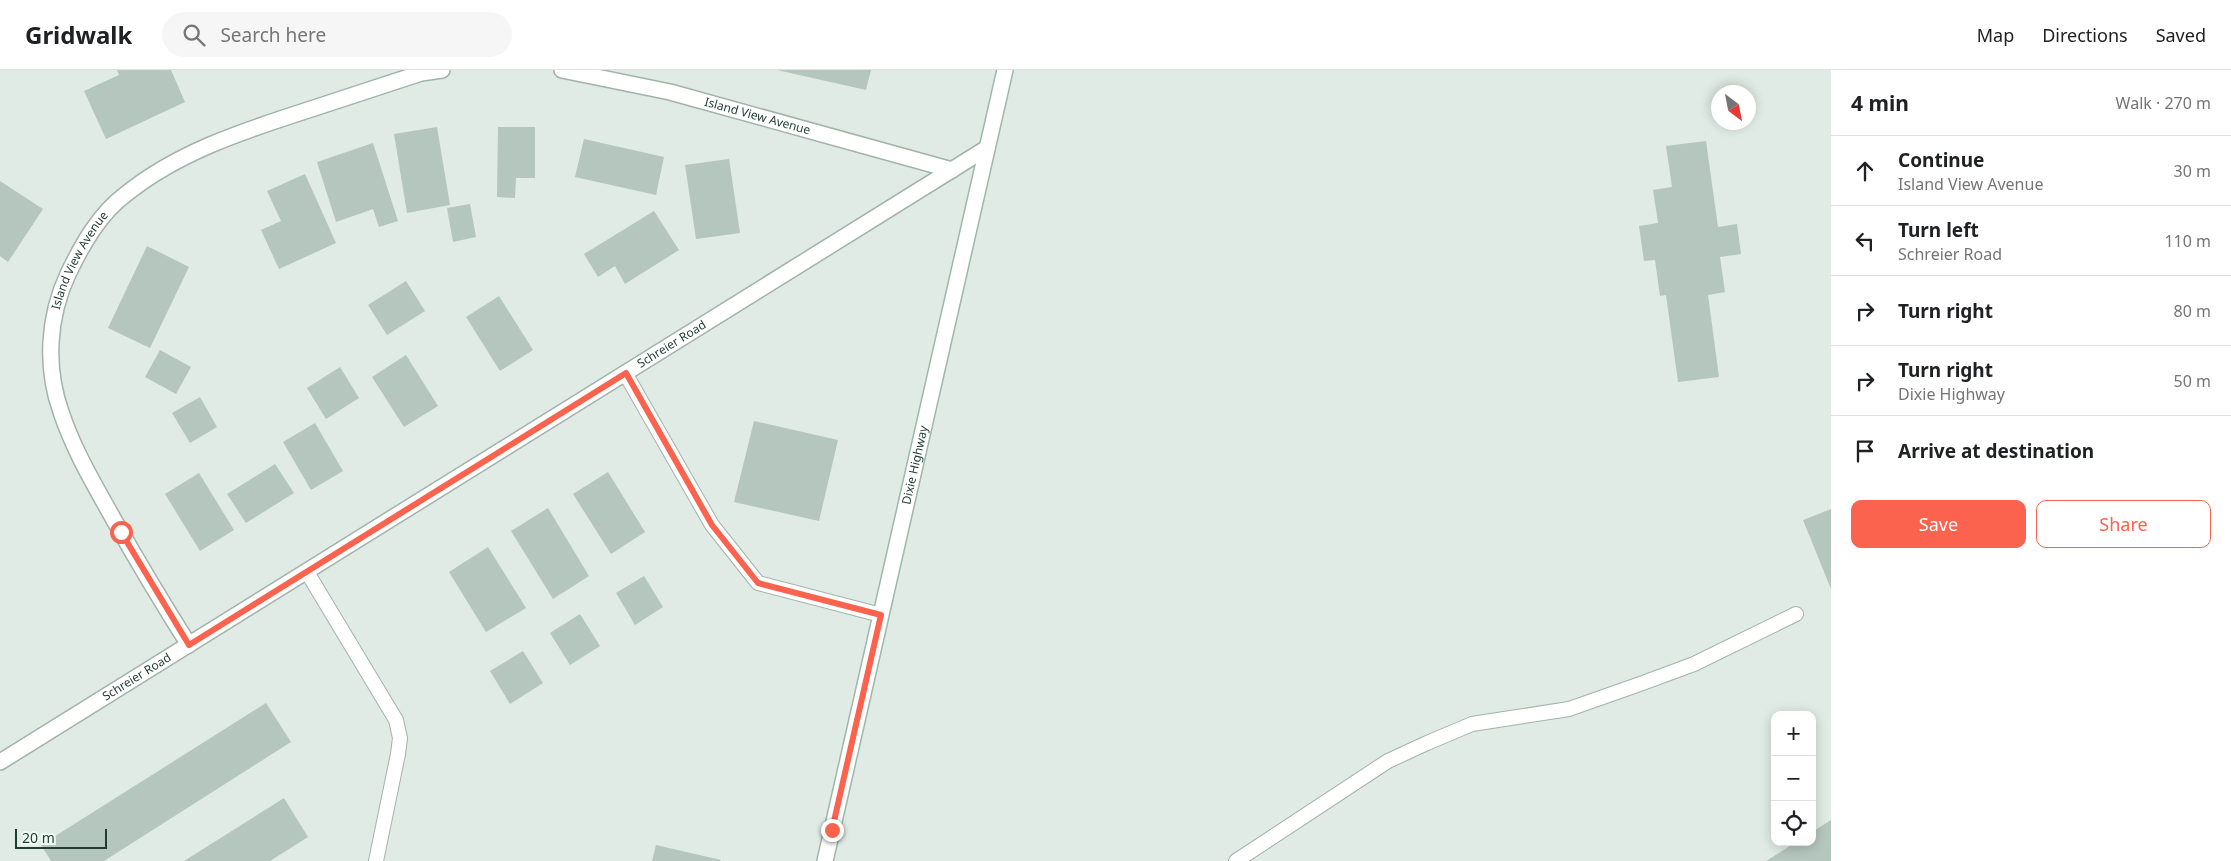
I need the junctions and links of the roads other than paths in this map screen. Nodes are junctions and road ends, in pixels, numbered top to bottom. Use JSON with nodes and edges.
{"nodes":[{"id":1,"x":440,"y":70,"type":"edge"},
{"id":2,"x":562,"y":70,"type":"edge"},
{"id":3,"x":1005,"y":70,"type":"edge"},
{"id":4,"x":987,"y":148,"type":"junction"},
{"id":5,"x":952,"y":170,"type":"junction"},
{"id":6,"x":626,"y":373,"type":"junction"},
{"id":7,"x":307,"y":572,"type":"junction"},
{"id":8,"x":1796,"y":614,"type":"dead end"},
{"id":9,"x":881,"y":615,"type":"junction"},
{"id":10,"x":189,"y":645,"type":"junction"},
{"id":11,"x":0,"y":762,"type":"edge"},
{"id":12,"x":376,"y":861,"type":"edge"},
{"id":13,"x":825,"y":861,"type":"edge"},
{"id":14,"x":1236,"y":861,"type":"edge"}],
"edges":[{"from":1,"to":10,"type":"street","name":"Island View Avenue"},
{"from":2,"to":5,"type":"street","name":"Island View Avenue"},
{"from":3,"to":4,"type":"street","name":"Dixie Highway"},
{"from":4,"to":5,"type":"street","name":"Schreier Road"},
{"from":4,"to":9,"type":"street","name":"Dixie Highway"},
{"from":5,"to":6,"type":"street","name":"Schreier Road"},
{"from":6,"to":7,"type":"street","name":"Schreier Road"},
{"from":6,"to":9,"type":"lane"},
{"from":7,"to":10,"type":"street","name":"Schreier Road"},
{"from":7,"to":12,"type":"lane"},
{"from":8,"to":14,"type":"lane"},
{"from":9,"to":13,"type":"street","name":"Dixie Highway"},
{"from":10,"to":11,"type":"street","name":"Schreier Road"}]}
